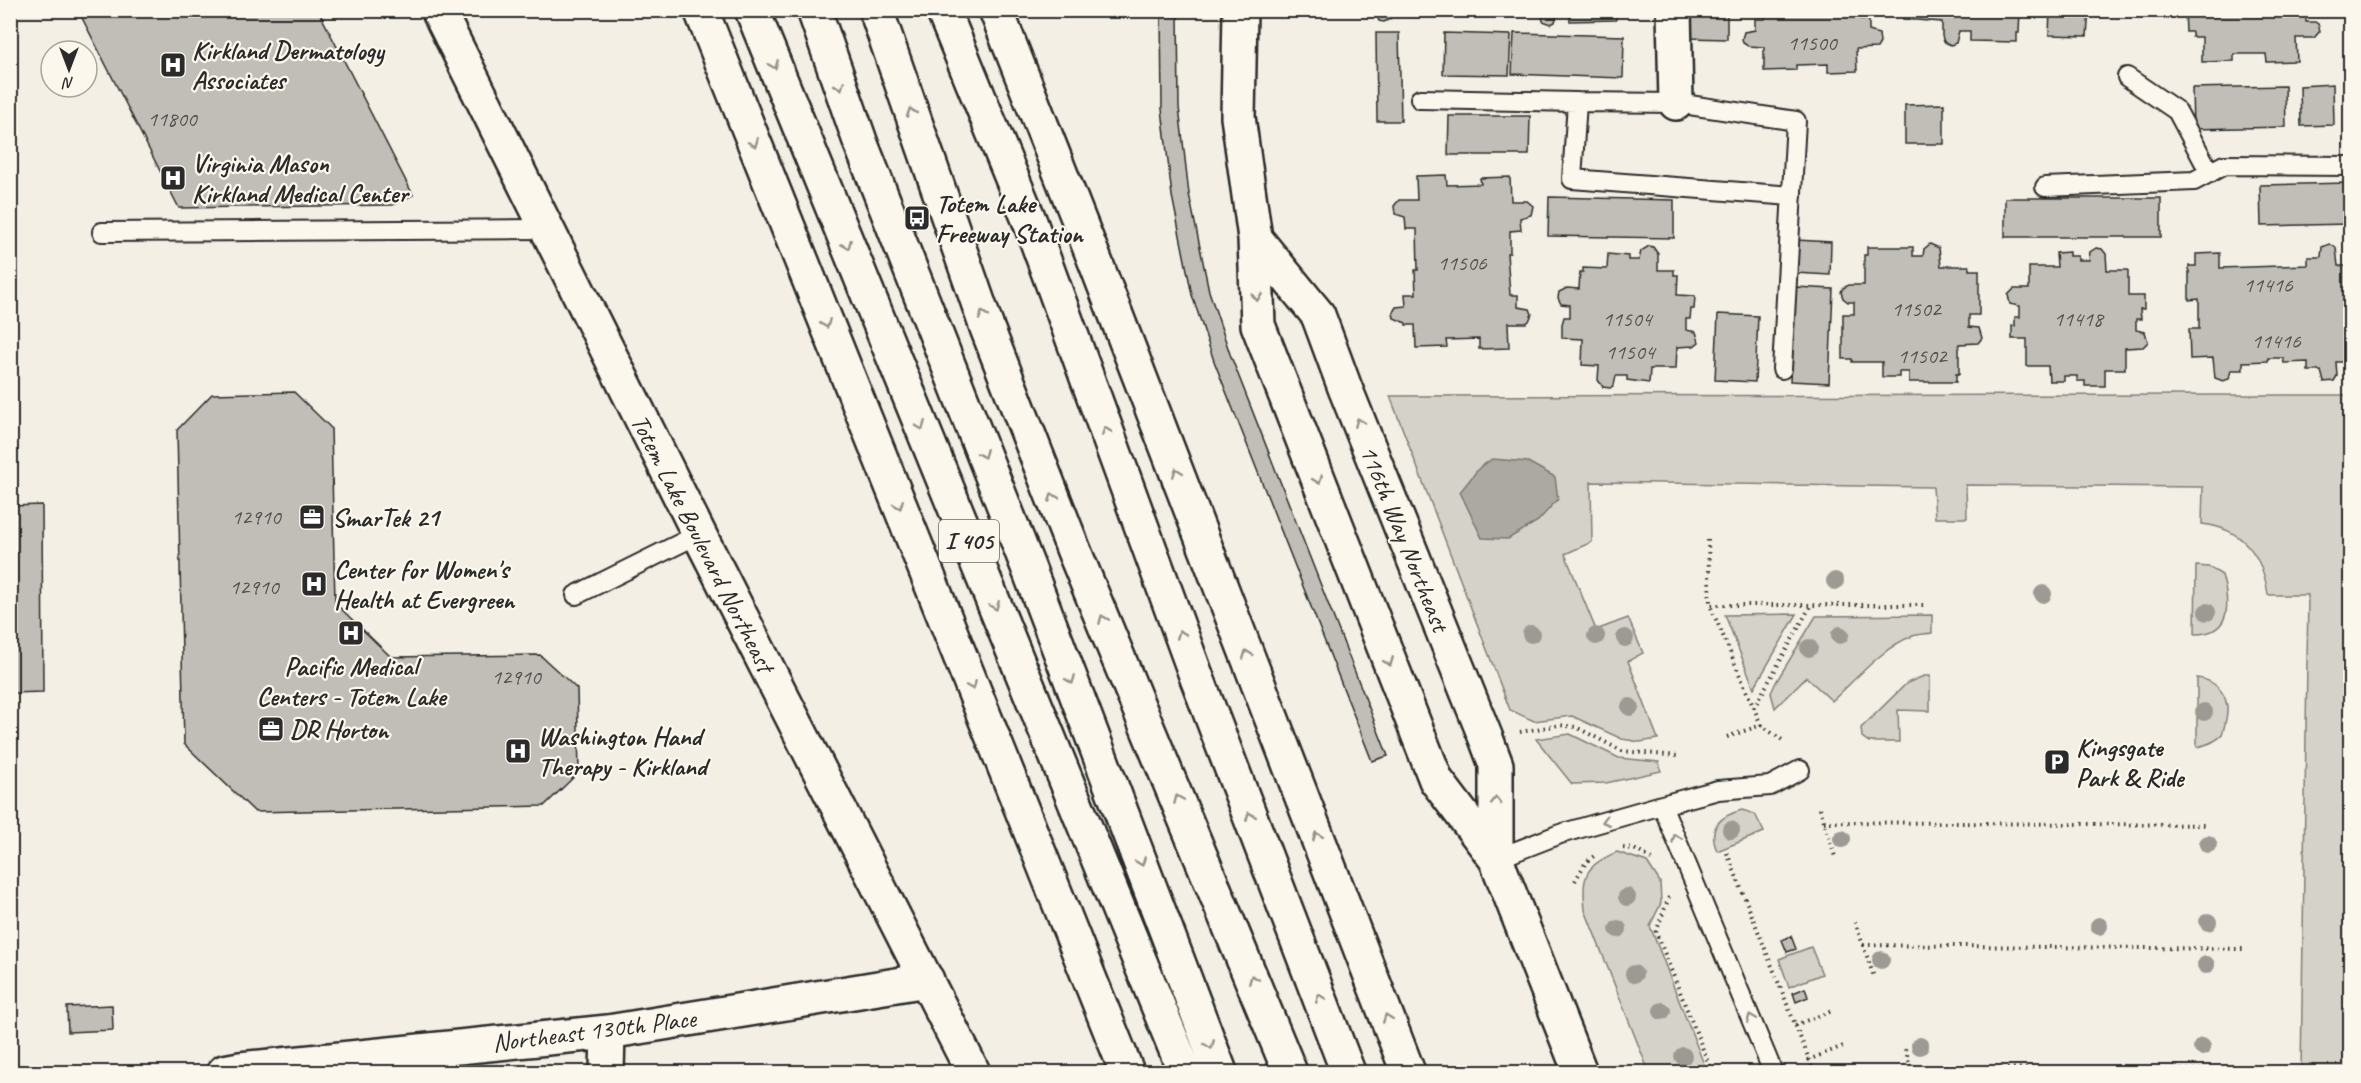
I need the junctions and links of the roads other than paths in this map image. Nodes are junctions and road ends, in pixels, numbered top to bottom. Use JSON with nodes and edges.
{"nodes":[{"id":1,"x":438,"y":10,"type":"edge"},
{"id":2,"x":701,"y":10,"type":"edge"},
{"id":3,"x":752,"y":10,"type":"edge"},
{"id":4,"x":814,"y":10,"type":"edge"},
{"id":5,"x":876,"y":10,"type":"edge"},
{"id":6,"x":943,"y":10,"type":"edge"},
{"id":7,"x":996,"y":10,"type":"edge"},
{"id":8,"x":1240,"y":10,"type":"edge"},
{"id":9,"x":1674,"y":10,"type":"edge"},
{"id":10,"x":2127,"y":77,"type":"dead end"},
{"id":11,"x":1420,"y":99,"type":"dead end"},
{"id":12,"x":1577,"y":102,"type":"junction"},
{"id":13,"x":1676,"y":103,"type":"junction"},
{"id":14,"x":2350,"y":166,"type":"edge"},
{"id":15,"x":2210,"y":173,"type":"junction"},
{"id":16,"x":2045,"y":187,"type":"dead end"},
{"id":17,"x":1792,"y":195,"type":"junction"},
{"id":18,"x":546,"y":229,"type":"junction"},
{"id":19,"x":102,"y":232,"type":"dead end"},
{"id":20,"x":1255,"y":238,"type":"junction"},
{"id":21,"x":1782,"y":369,"type":"dead end"},
{"id":22,"x":699,"y":534,"type":"junction"},
{"id":23,"x":576,"y":595,"type":"dead end"},
{"id":24,"x":1800,"y":770,"type":"dead end"},
{"id":25,"x":1662,"y":805,"type":"junction"},
{"id":26,"x":1496,"y":859,"type":"junction"},
{"id":27,"x":927,"y":980,"type":"junction"},
{"id":28,"x":608,"y":1032,"type":"junction"},
{"id":29,"x":224,"y":1072,"type":"edge"},
{"id":30,"x":608,"y":1072,"type":"edge"},
{"id":31,"x":973,"y":1072,"type":"edge"},
{"id":32,"x":1127,"y":1072,"type":"edge"},
{"id":33,"x":1185,"y":1072,"type":"edge"},
{"id":34,"x":1220,"y":1072,"type":"edge"},
{"id":35,"x":1290,"y":1072,"type":"edge"},
{"id":36,"x":1348,"y":1072,"type":"edge"},
{"id":37,"x":1408,"y":1072,"type":"edge"},
{"id":38,"x":1580,"y":1072,"type":"edge"},
{"id":39,"x":1773,"y":1072,"type":"edge"}],
"edges":[{"from":1,"to":18,"type":"main road","name":"Totem Lake Boulevard Northeast"},
{"from":2,"to":32,"type":"main road","number":"I 405","one_way":true},
{"from":3,"to":33,"type":"main road","number":"I 405","one_way":true},
{"from":4,"to":34,"type":"main road","one_way":true},
{"from":35,"to":5,"type":"main road","one_way":true},
{"from":36,"to":6,"type":"main road","one_way":true},
{"from":37,"to":7,"type":"main road","one_way":true},
{"from":8,"to":20,"type":"main road","name":"116th Way Northeast"},
{"from":9,"to":13,"type":"main road"},
{"from":10,"to":15,"type":"lane"},
{"from":11,"to":12,"type":"lane"},
{"from":12,"to":13,"type":"lane"},
{"from":12,"to":17,"type":"lane"},
{"from":13,"to":17,"type":"lane"},
{"from":14,"to":15,"type":"lane"},
{"from":15,"to":16,"type":"lane"},
{"from":17,"to":21,"type":"lane"},
{"from":18,"to":19,"type":"lane"},
{"from":18,"to":22,"type":"main road","name":"Totem Lake Boulevard Northeast"},
{"from":20,"to":26,"type":"main road","name":"116th Way Northeast","one_way":true},
{"from":26,"to":20,"type":"main road","name":"116th Way Northeast","one_way":true},
{"from":22,"to":23,"type":"lane"},
{"from":22,"to":27,"type":"main road","name":"Totem Lake Boulevard Northeast"},
{"from":24,"to":25,"type":"lane"},
{"from":25,"to":26,"type":"lane","one_way":true},
{"from":39,"to":25,"type":"lane","one_way":true},
{"from":26,"to":38,"type":"main road","name":"116th Way Northeast"},
{"from":27,"to":28,"type":"main road","name":"Northeast 130th Place"},
{"from":27,"to":31,"type":"main road","name":"Totem Lake Boulevard Northeast"},
{"from":28,"to":29,"type":"main road","name":"Northeast 130th Place"},
{"from":28,"to":30,"type":"main road"}]}
